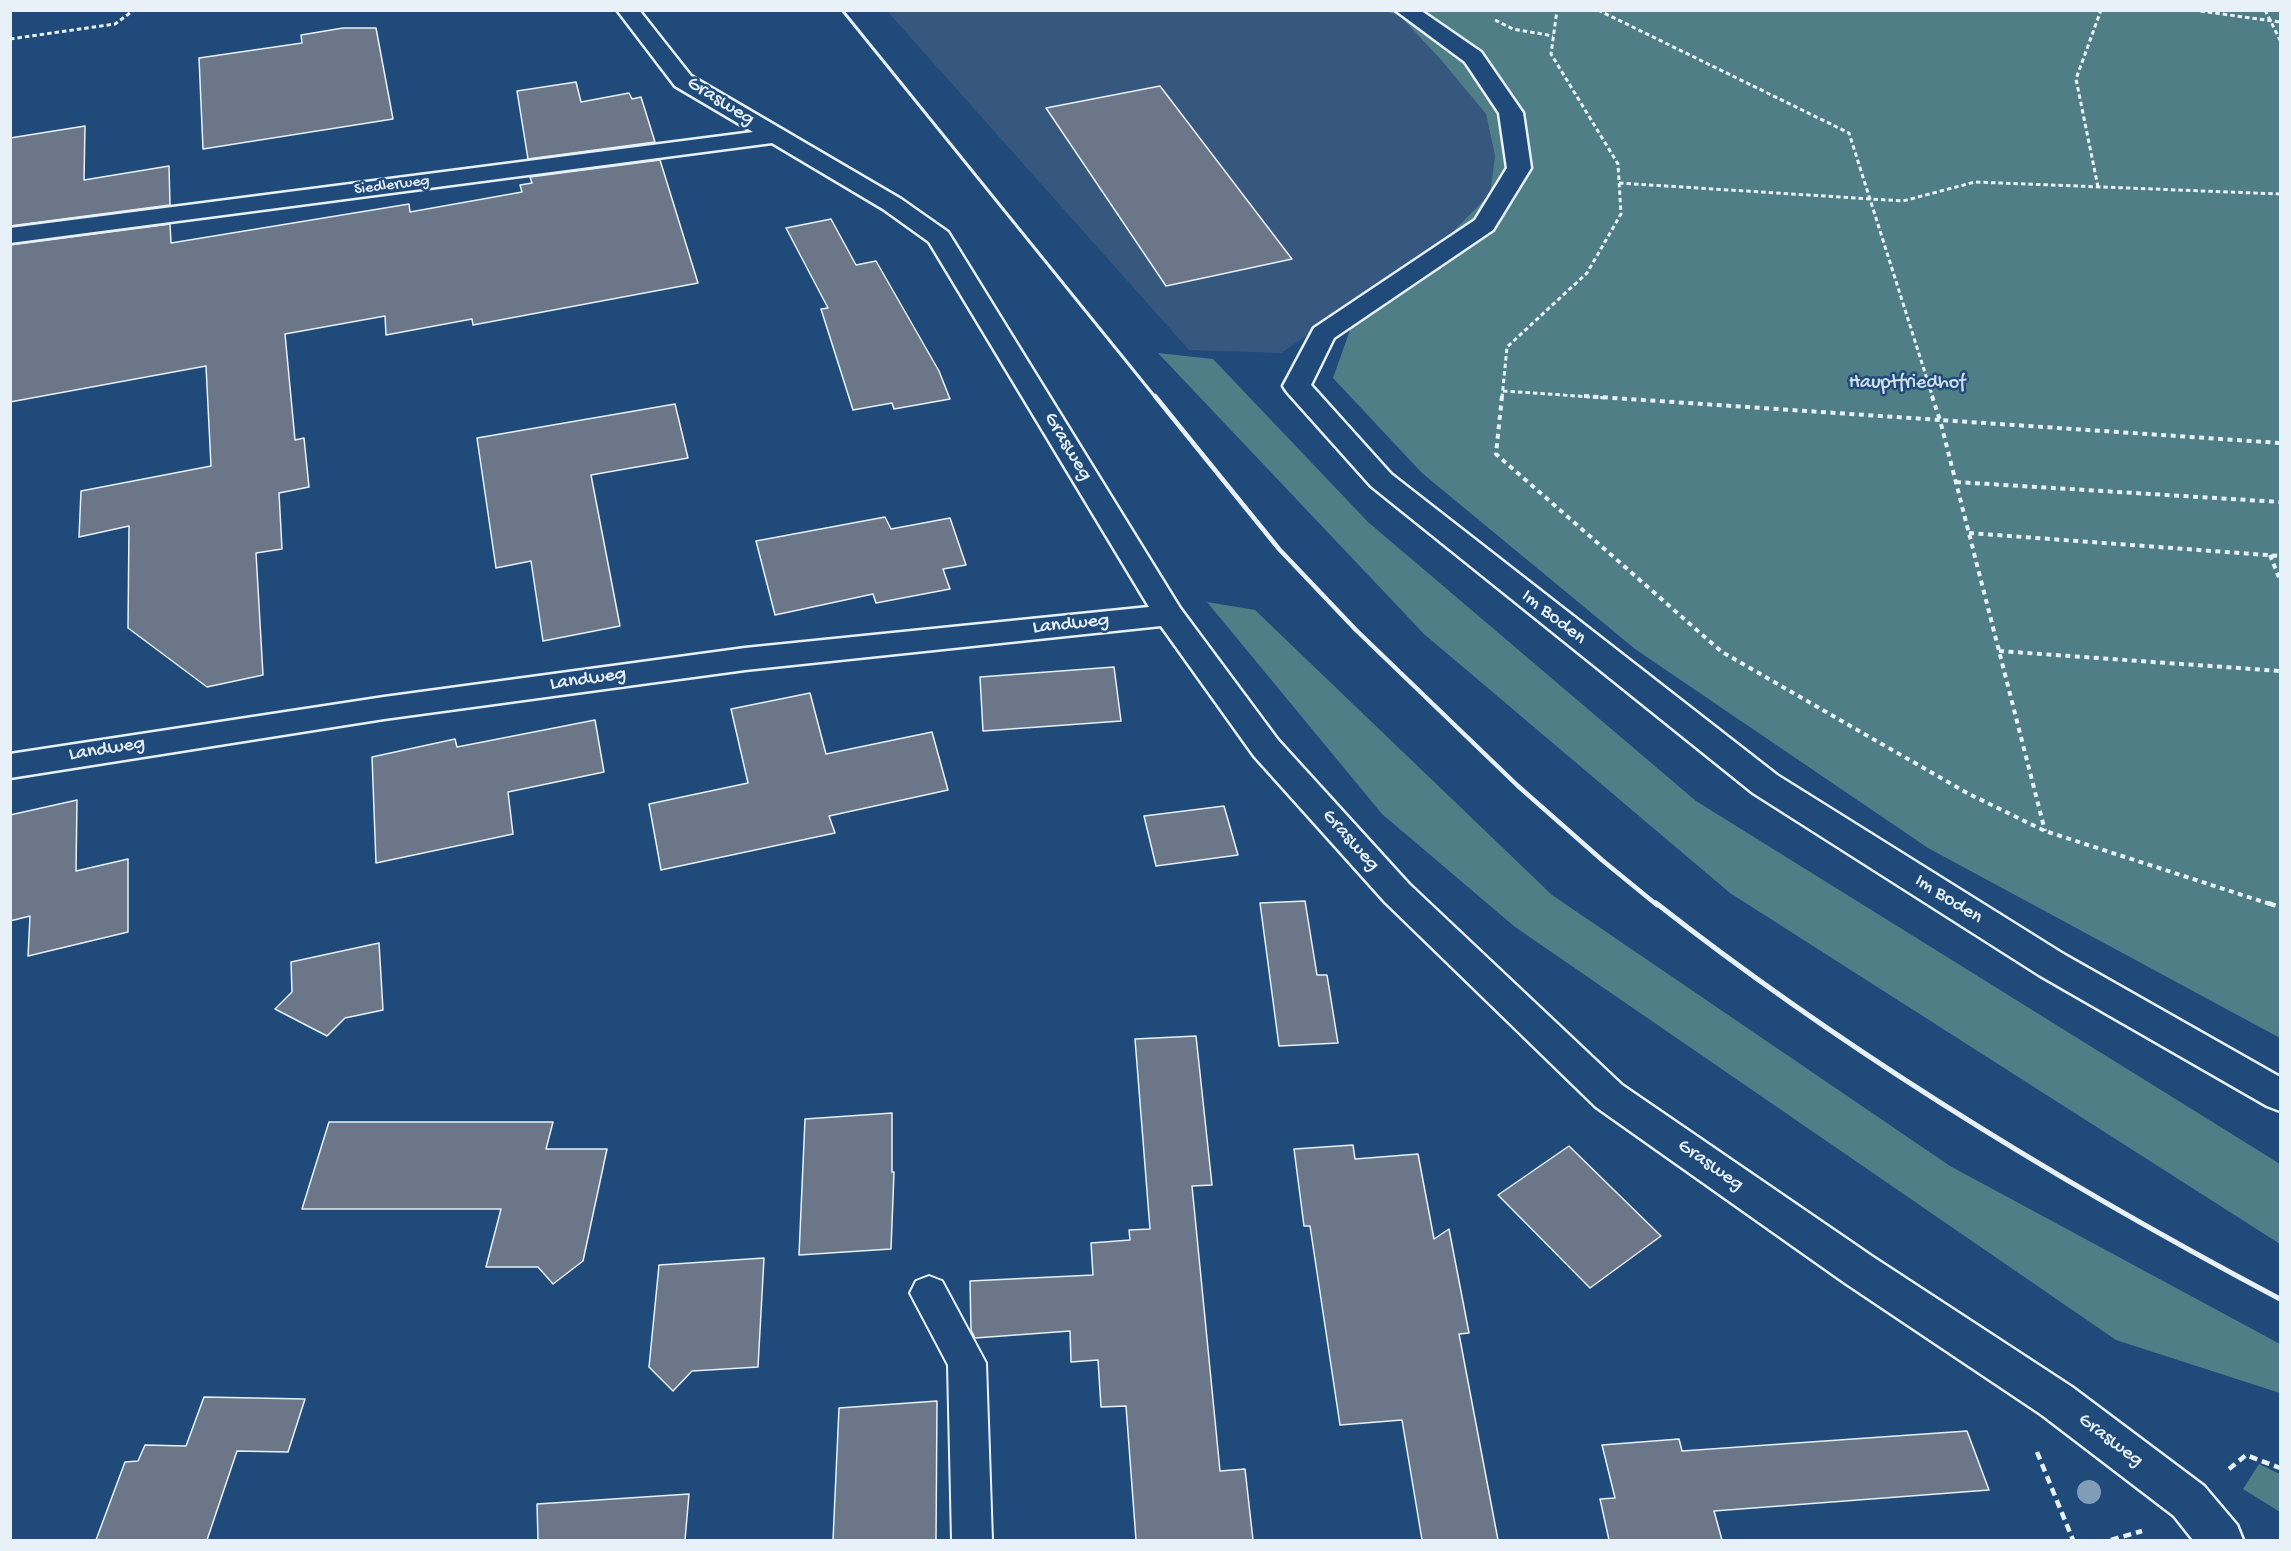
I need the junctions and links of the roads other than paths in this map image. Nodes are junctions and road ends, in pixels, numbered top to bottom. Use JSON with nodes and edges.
{"nodes":[{"id":1,"x":627,"y":10,"type":"edge"},
{"id":2,"x":1405,"y":10,"type":"edge"},
{"id":3,"x":774,"y":136,"type":"junction"},
{"id":4,"x":10,"y":236,"type":"edge"},
{"id":5,"x":1169,"y":615,"type":"junction"},
{"id":6,"x":10,"y":766,"type":"edge"},
{"id":7,"x":2280,"y":1095,"type":"edge"},
{"id":8,"x":929,"y":1293,"type":"dead end"},
{"id":9,"x":972,"y":1540,"type":"edge"},
{"id":10,"x":2221,"y":1540,"type":"edge"}],
"edges":[{"from":1,"to":3,"type":"street","name":"Grasweg"},
{"from":2,"to":7,"type":"street","name":"Im Boden"},
{"from":3,"to":4,"type":"street","name":"Siedlerweg"},
{"from":3,"to":5,"type":"street","name":"Grasweg"},
{"from":5,"to":6,"type":"street","name":"Landweg"},
{"from":5,"to":10,"type":"street","name":"Grasweg"},
{"from":8,"to":9,"type":"lane"}]}
